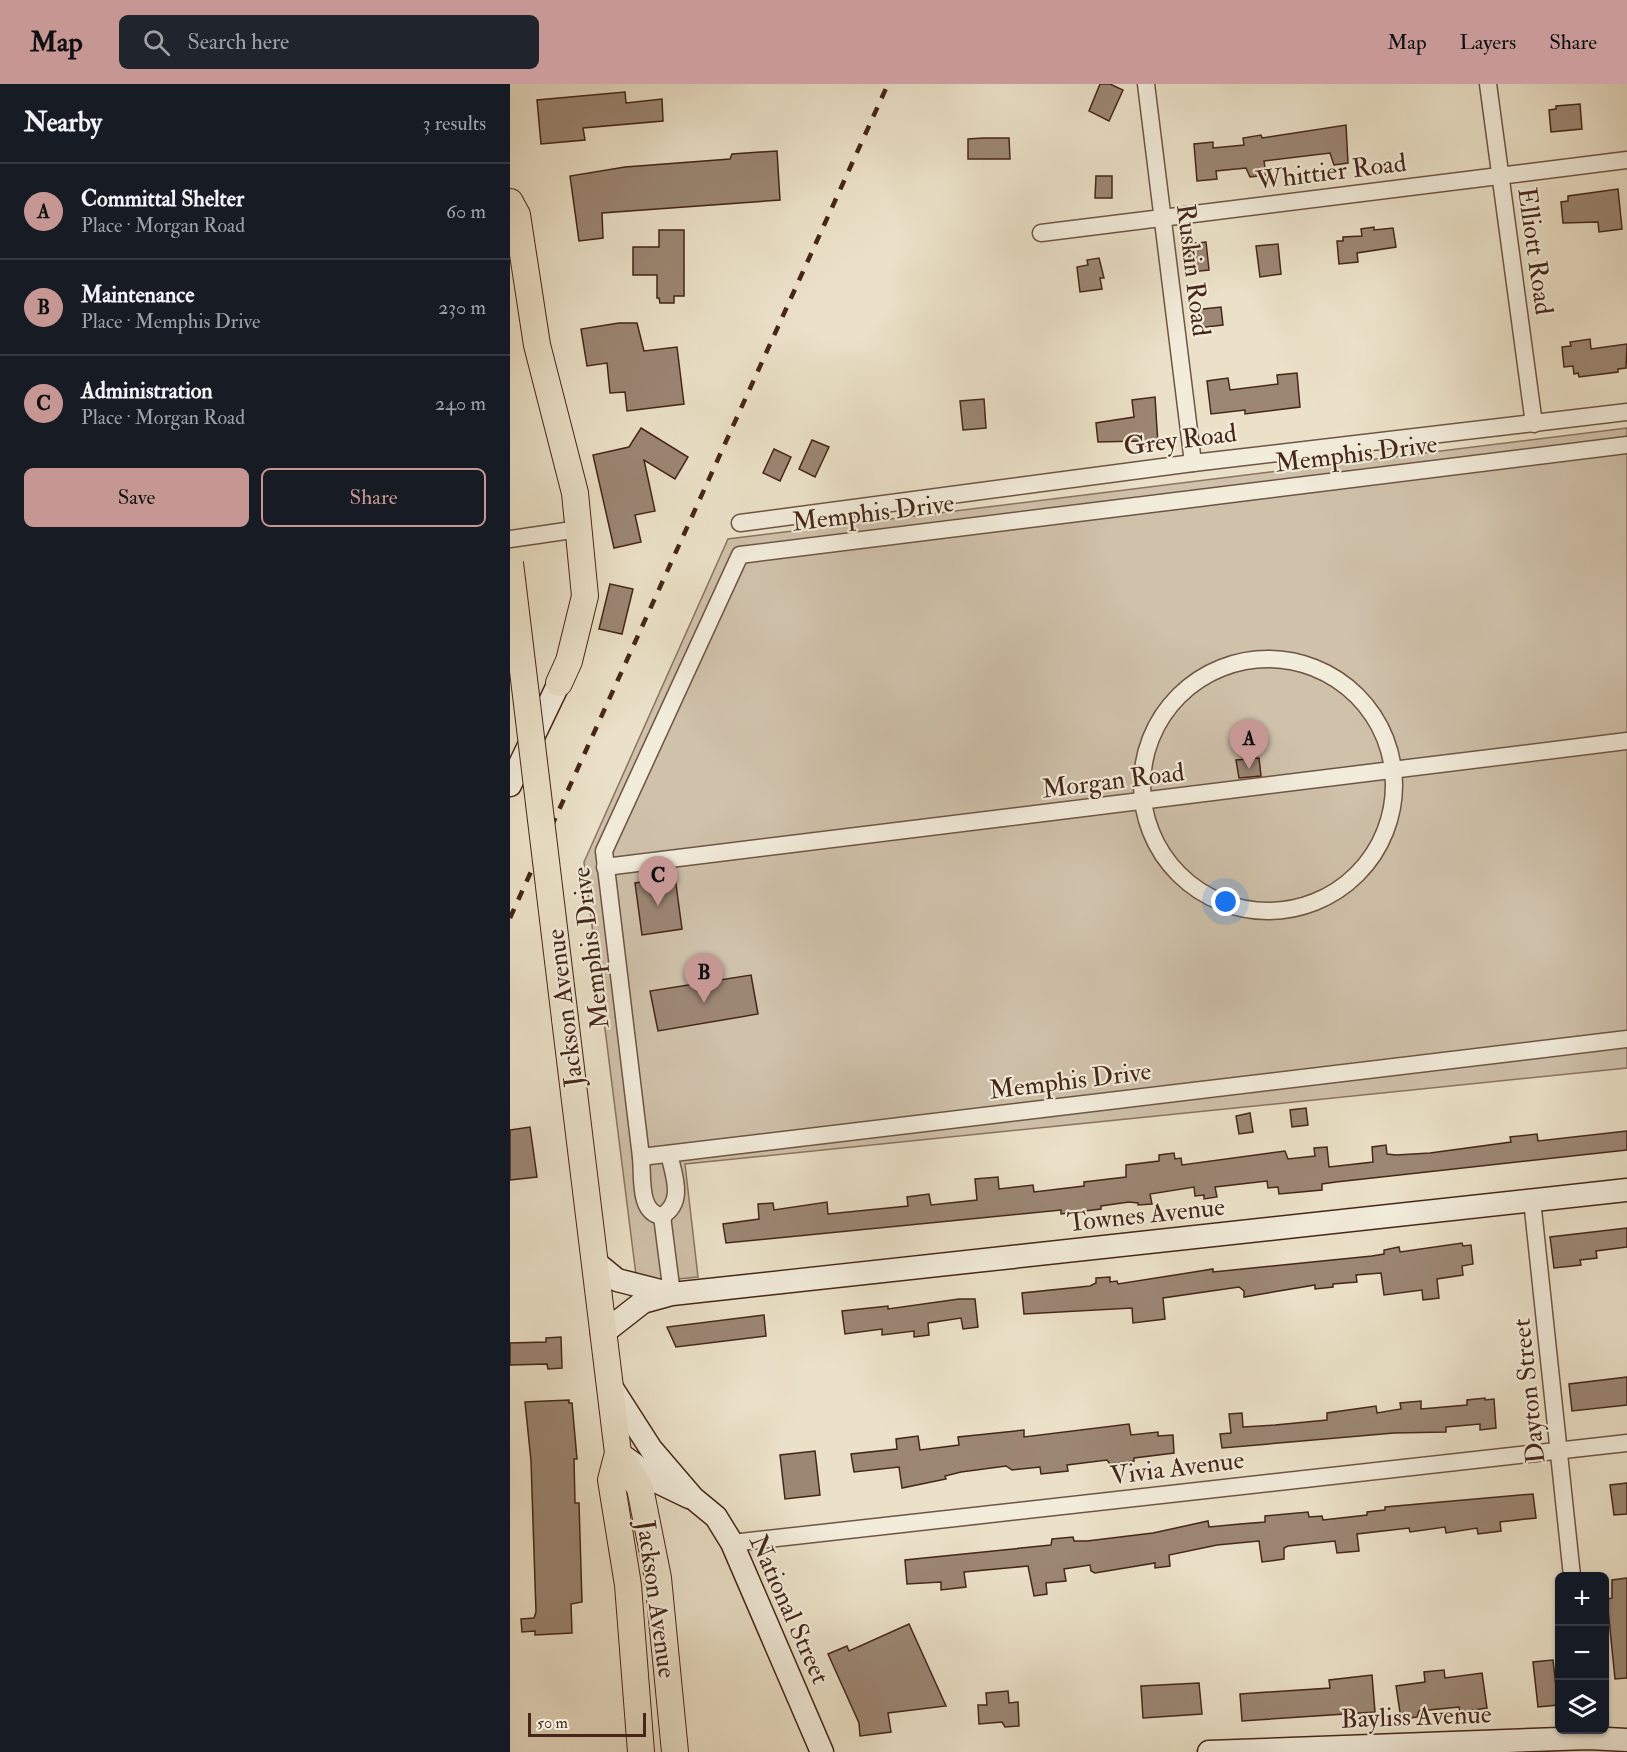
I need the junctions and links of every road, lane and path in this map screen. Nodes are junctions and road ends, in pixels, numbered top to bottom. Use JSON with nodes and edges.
{"nodes":[{"id":1,"x":1146,"y":84,"type":"edge"},
{"id":2,"x":1488,"y":84,"type":"edge"},
{"id":3,"x":1627,"y":160,"type":"edge"},
{"id":4,"x":1501,"y":175,"type":"junction"},
{"id":5,"x":510,"y":202,"type":"edge"},
{"id":6,"x":1162,"y":219,"type":"junction"},
{"id":7,"x":1041,"y":232,"type":"dead end"},
{"id":8,"x":1627,"y":412,"type":"edge"},
{"id":9,"x":1534,"y":424,"type":"junction"},
{"id":10,"x":1627,"y":445,"type":"edge"},
{"id":11,"x":1192,"y":463,"type":"junction"},
{"id":12,"x":740,"y":523,"type":"dead end"},
{"id":13,"x":579,"y":529,"type":"junction"},
{"id":14,"x":510,"y":539,"type":"edge"},
{"id":15,"x":510,"y":563,"type":"edge"},
{"id":16,"x":559,"y":683,"type":"joint"},
{"id":17,"x":1627,"y":741,"type":"edge"},
{"id":18,"x":1395,"y":770,"type":"junction"},
{"id":19,"x":510,"y":785,"type":"edge"},
{"id":20,"x":1142,"y":802,"type":"junction"},
{"id":21,"x":605,"y":867,"type":"junction"},
{"id":22,"x":1627,"y":1039,"type":"edge"},
{"id":23,"x":669,"y":1154,"type":"junction"},
{"id":24,"x":642,"y":1157,"type":"junction"},
{"id":25,"x":1627,"y":1190,"type":"edge"},
{"id":26,"x":1532,"y":1200,"type":"junction"},
{"id":27,"x":663,"y":1216,"type":"junction"},
{"id":28,"x":595,"y":1262,"type":"junction"},
{"id":29,"x":672,"y":1294,"type":"junction"},
{"id":30,"x":602,"y":1334,"type":"junction"},
{"id":31,"x":609,"y":1384,"type":"junction"},
{"id":32,"x":1627,"y":1443,"type":"edge"},
{"id":33,"x":1560,"y":1449,"type":"junction"},
{"id":34,"x":618,"y":1453,"type":"junction"},
{"id":35,"x":693,"y":1498,"type":"junction"},
{"id":36,"x":732,"y":1543,"type":"junction"},
{"id":37,"x":1572,"y":1572,"type":"edge"},
{"id":38,"x":1587,"y":1734,"type":"edge"},
{"id":39,"x":1625,"y":1739,"type":"edge"},
{"id":40,"x":641,"y":1752,"type":"edge"},
{"id":41,"x":675,"y":1752,"type":"edge"},
{"id":42,"x":822,"y":1752,"type":"edge"},
{"id":43,"x":1209,"y":1752,"type":"edge"}],
"edges":[{"from":1,"to":6,"type":"street","name":"Ruskin Road"},
{"from":2,"to":4,"type":"street","name":"Elliott Road"},
{"from":3,"to":4,"type":"street","name":"Whittier Road"},
{"from":4,"to":6,"type":"street","name":"Whittier Road"},
{"from":4,"to":9,"type":"street","name":"Elliott Road"},
{"from":5,"to":13,"type":"main road"},
{"from":6,"to":7,"type":"street","name":"Whittier Road"},
{"from":6,"to":11,"type":"street","name":"Ruskin Road"},
{"from":8,"to":9,"type":"street","name":"Grey Road"},
{"from":9,"to":11,"type":"street","name":"Grey Road"},
{"from":10,"to":21,"type":"street","name":"Memphis Drive"},
{"from":11,"to":12,"type":"street","name":"Grey Road"},
{"from":13,"to":14,"type":"street"},
{"from":13,"to":16,"type":"main road"},
{"from":15,"to":28,"type":"main road","name":"Jackson Avenue","bridge":true},
{"from":16,"to":19,"type":"street"},
{"from":17,"to":18,"type":"street","name":"Morgan Road"},
{"from":18,"to":20,"type":"street","name":"Morgan Road"},
{"from":18,"to":20,"type":"street"},
{"from":18,"to":20,"type":"street"},
{"from":20,"to":21,"type":"street","name":"Morgan Road"},
{"from":21,"to":24,"type":"street","name":"Memphis Drive"},
{"from":22,"to":23,"type":"street","name":"Memphis Drive"},
{"from":23,"to":24,"type":"street","name":"Memphis Drive"},
{"from":23,"to":27,"type":"street"},
{"from":24,"to":27,"type":"street"},
{"from":25,"to":26,"type":"street","name":"Townes Avenue"},
{"from":26,"to":29,"type":"street","name":"Townes Avenue"},
{"from":26,"to":33,"type":"street","name":"Dayton Street"},
{"from":27,"to":29,"type":"street"},
{"from":28,"to":29,"type":"street","name":"Townes Avenue"},
{"from":28,"to":30,"type":"main road","name":"Jackson Avenue"},
{"from":29,"to":30,"type":"street","name":"Townes Avenue"},
{"from":30,"to":31,"type":"main road","name":"Jackson Avenue"},
{"from":31,"to":34,"type":"main road","name":"Jackson Avenue"},
{"from":31,"to":35,"type":"street","name":"National Street"},
{"from":32,"to":33,"type":"street","name":"Vivia Avenue"},
{"from":33,"to":36,"type":"street","name":"Vivia Avenue"},
{"from":33,"to":37,"type":"street","name":"Dayton Street"},
{"from":34,"to":35,"type":"street","name":"National Street"},
{"from":34,"to":40,"type":"main road","name":"Jackson Avenue"},
{"from":34,"to":41,"type":"main road","name":"Jackson Avenue"},
{"from":35,"to":36,"type":"street","name":"National Street"},
{"from":36,"to":42,"type":"street","name":"National Street"},
{"from":38,"to":39,"type":"street","name":"Bayliss Avenue"},
{"from":38,"to":43,"type":"street","name":"Bayliss Avenue"}]}
